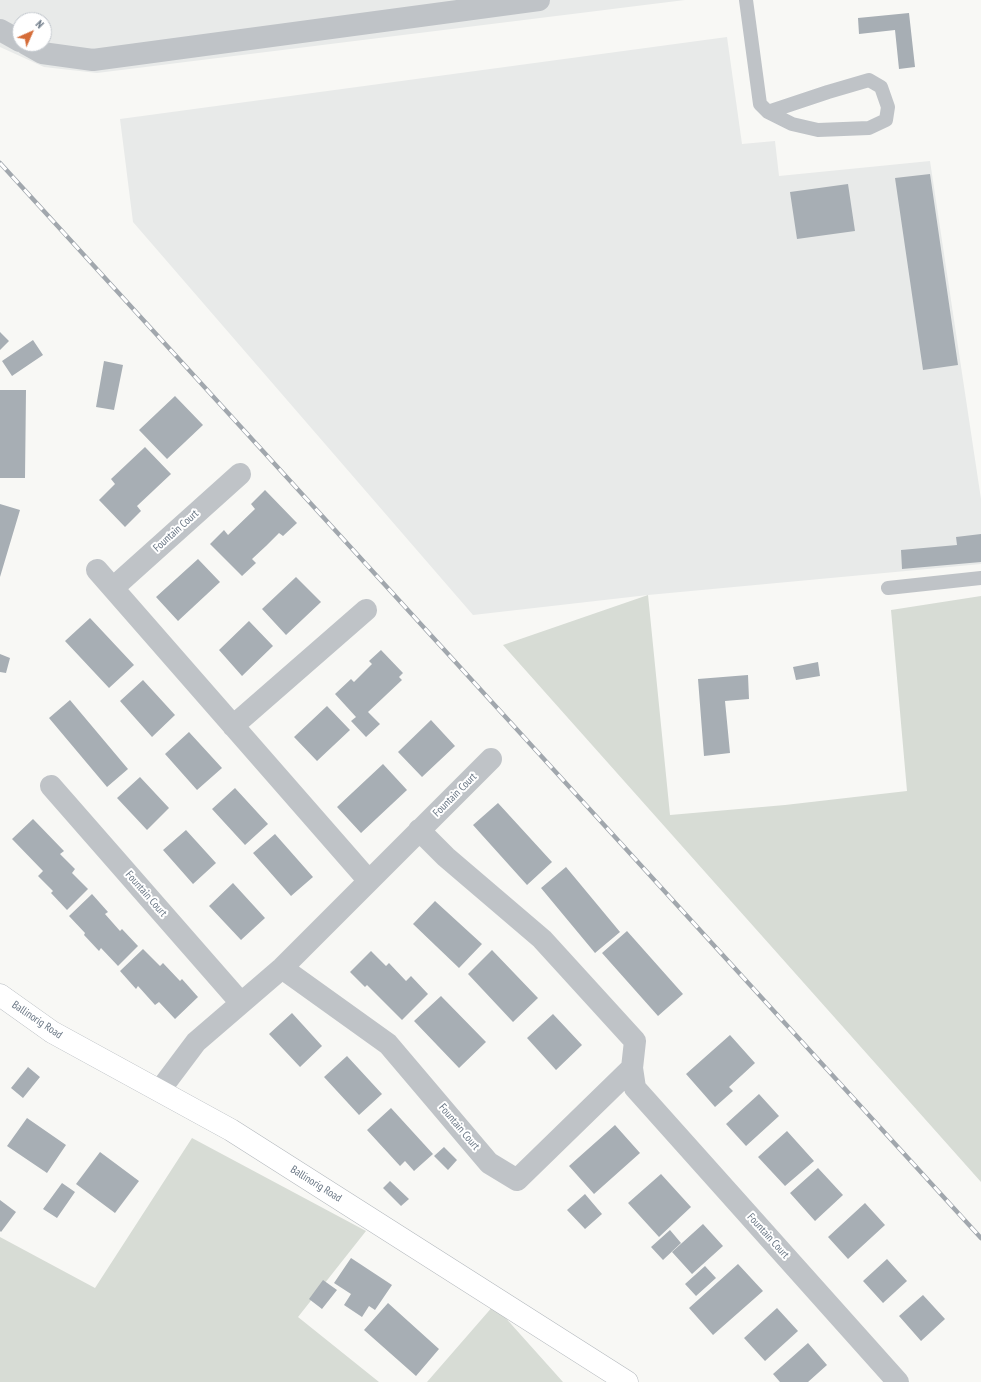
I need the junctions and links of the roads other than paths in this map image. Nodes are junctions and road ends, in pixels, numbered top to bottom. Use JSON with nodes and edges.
{"nodes":[{"id":1,"x":539,"y":0,"type":"edge"},
{"id":2,"x":746,"y":0,"type":"edge"},
{"id":3,"x":0,"y":30,"type":"edge"},
{"id":4,"x":12,"y":37,"type":"edge"},
{"id":5,"x":42,"y":52,"type":"edge"},
{"id":6,"x":768,"y":112,"type":"junction"},
{"id":7,"x":240,"y":474,"type":"dead end"},
{"id":8,"x":97,"y":570,"type":"dead end"},
{"id":9,"x":981,"y":578,"type":"edge"},
{"id":10,"x":113,"y":588,"type":"junction"},
{"id":11,"x":888,"y":588,"type":"dead end"},
{"id":12,"x":366,"y":610,"type":"dead end"},
{"id":13,"x":234,"y":726,"type":"junction"},
{"id":14,"x":491,"y":759,"type":"dead end"},
{"id":15,"x":51,"y":786,"type":"dead end"},
{"id":16,"x":419,"y":830,"type":"junction"},
{"id":17,"x":369,"y":881,"type":"junction"},
{"id":18,"x":282,"y":968,"type":"junction"},
{"id":19,"x":0,"y":995,"type":"edge"},
{"id":20,"x":242,"y":1003,"type":"junction"},
{"id":21,"x":632,"y":1068,"type":"junction"},
{"id":22,"x":160,"y":1090,"type":"junction"},
{"id":23,"x":627,"y":1382,"type":"edge"},
{"id":24,"x":898,"y":1382,"type":"edge"}],
"edges":[{"from":1,"to":5,"type":"street"},
{"from":2,"to":6,"type":"lane"},
{"from":3,"to":4,"type":"street"},
{"from":6,"to":6,"type":"lane"},
{"from":7,"to":10,"type":"street","name":"Fountain Court"},
{"from":8,"to":10,"type":"street"},
{"from":9,"to":11,"type":"lane"},
{"from":10,"to":13,"type":"street"},
{"from":12,"to":13,"type":"street"},
{"from":13,"to":17,"type":"street"},
{"from":14,"to":16,"type":"street","name":"Fountain Court"},
{"from":15,"to":20,"type":"street","name":"Fountain Court"},
{"from":16,"to":17,"type":"street","name":"Fountain Court"},
{"from":16,"to":21,"type":"street","name":"Fountain Court"},
{"from":17,"to":18,"type":"street","name":"Fountain Court"},
{"from":18,"to":20,"type":"street","name":"Fountain Court"},
{"from":18,"to":21,"type":"street","name":"Fountain Court"},
{"from":19,"to":22,"type":"street","name":"Ballinorig Road"},
{"from":20,"to":22,"type":"street","name":"Fountain Court"},
{"from":21,"to":24,"type":"street","name":"Fountain Court"},
{"from":22,"to":23,"type":"street","name":"Ballinorig Road"}]}
